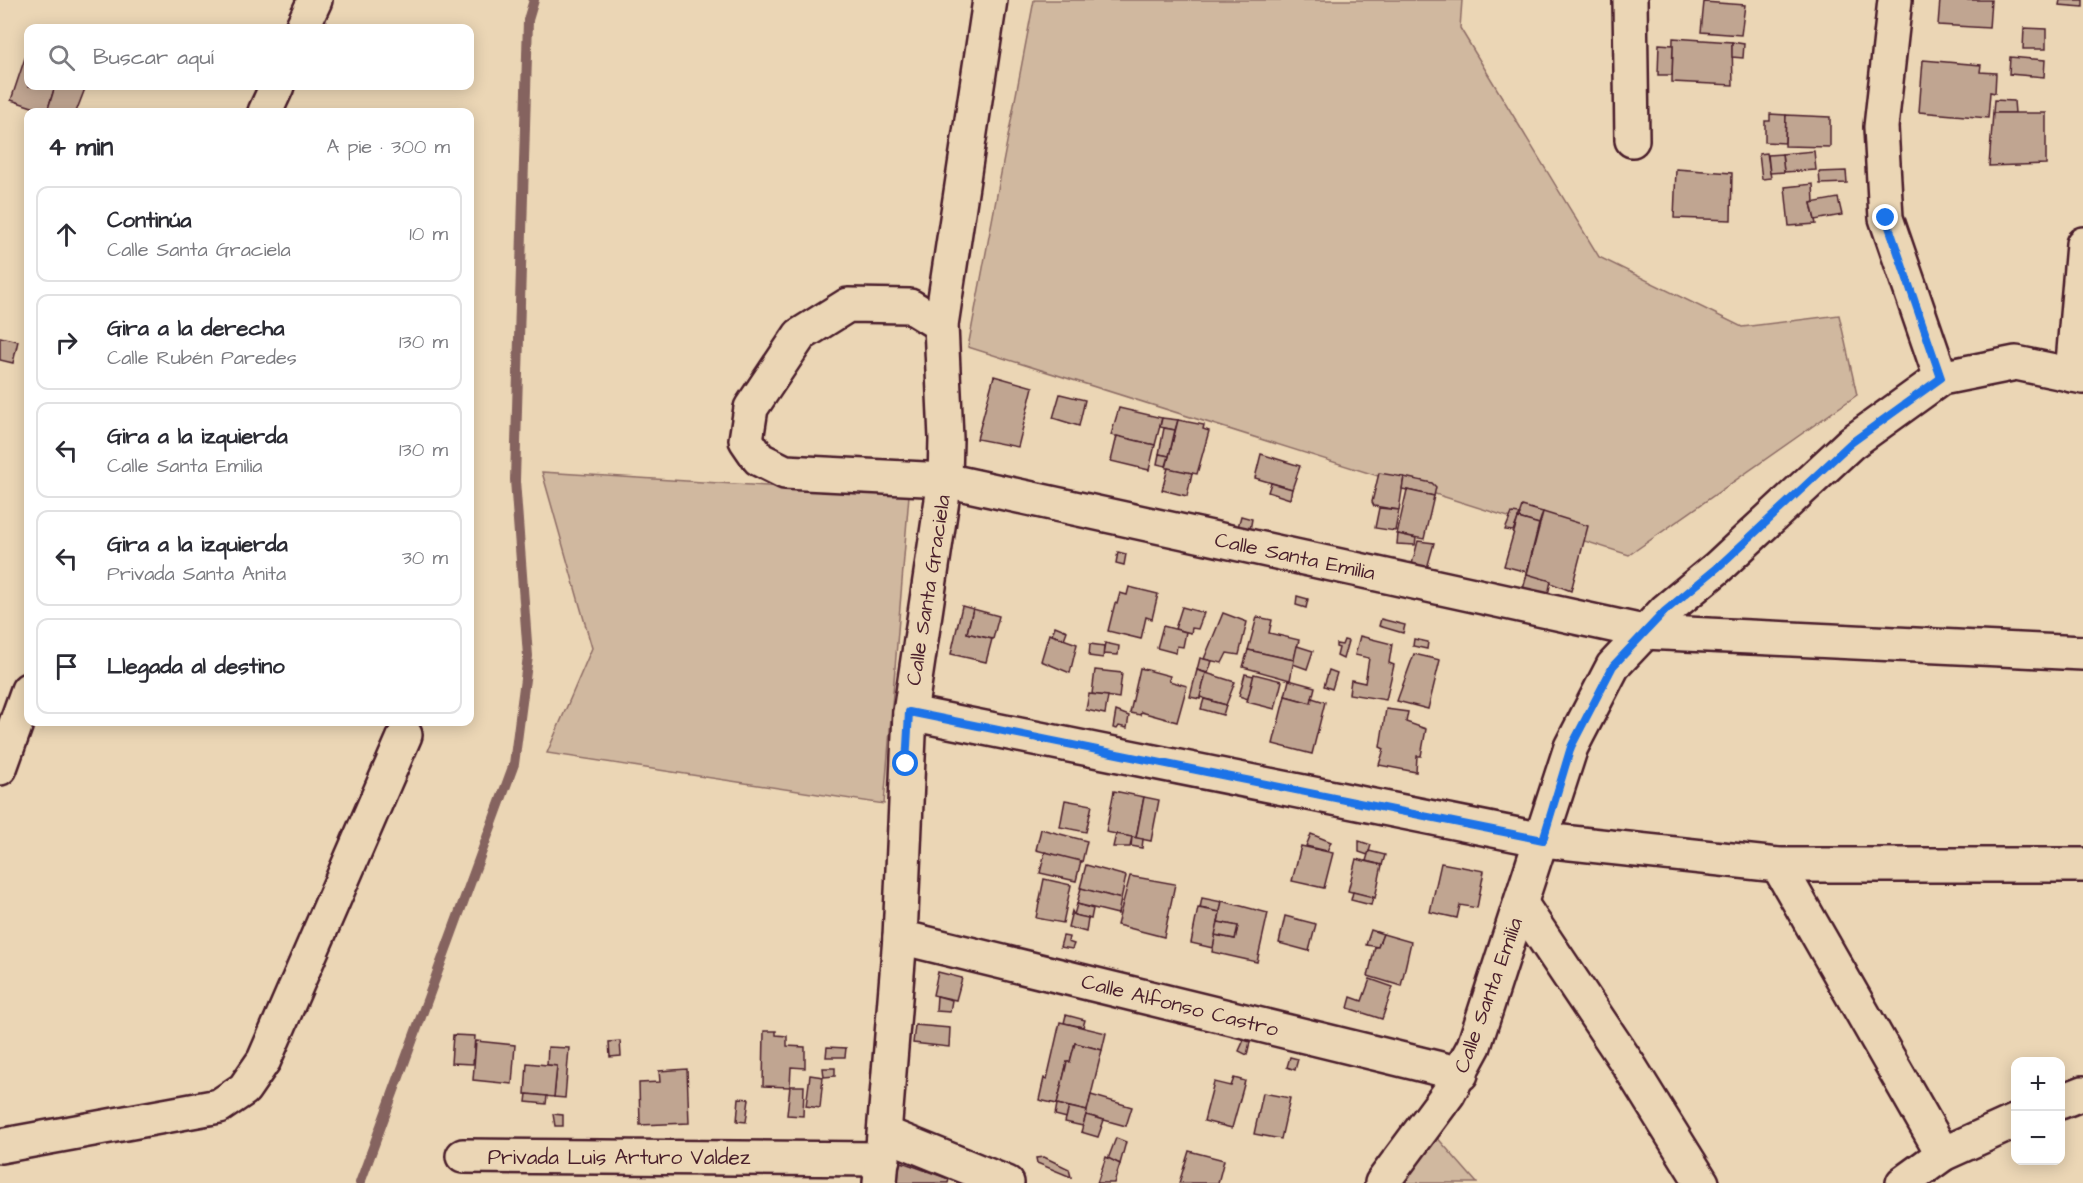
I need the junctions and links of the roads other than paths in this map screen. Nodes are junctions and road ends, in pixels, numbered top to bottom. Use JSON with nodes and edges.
{"nodes":[{"id":1,"x":315,"y":0,"type":"edge"},
{"id":2,"x":990,"y":0,"type":"edge"},
{"id":3,"x":1630,"y":0,"type":"edge"},
{"id":4,"x":1895,"y":0,"type":"edge"},
{"id":5,"x":304,"y":24,"type":"edge"},
{"id":6,"x":275,"y":90,"type":"edge"},
{"id":7,"x":267,"y":108,"type":"edge"},
{"id":8,"x":1632,"y":140,"type":"dead end"},
{"id":9,"x":2083,"y":244,"type":"edge"},
{"id":10,"x":941,"y":325,"type":"junction"},
{"id":11,"x":2078,"y":376,"type":"edge"},
{"id":12,"x":1941,"y":378,"type":"junction"},
{"id":13,"x":945,"y":480,"type":"junction"},
{"id":14,"x":1644,"y":632,"type":"junction"},
{"id":15,"x":2083,"y":653,"type":"edge"},
{"id":16,"x":24,"y":701,"type":"edge"},
{"id":17,"x":909,"y":712,"type":"junction"},
{"id":18,"x":405,"y":735,"type":"dead end"},
{"id":19,"x":0,"y":768,"type":"edge"},
{"id":20,"x":1543,"y":840,"type":"junction"},
{"id":21,"x":1778,"y":865,"type":"junction"},
{"id":22,"x":2083,"y":865,"type":"edge"},
{"id":23,"x":1521,"y":904,"type":"junction"},
{"id":24,"x":900,"y":937,"type":"junction"},
{"id":25,"x":1461,"y":1074,"type":"junction"},
{"id":26,"x":2083,"y":1093,"type":"edge"},
{"id":27,"x":2065,"y":1100,"type":"edge"},
{"id":28,"x":2011,"y":1123,"type":"edge"},
{"id":29,"x":0,"y":1146,"type":"edge"},
{"id":30,"x":1943,"y":1154,"type":"junction"},
{"id":31,"x":463,"y":1156,"type":"dead end"},
{"id":32,"x":883,"y":1158,"type":"edge"},
{"id":33,"x":1007,"y":1183,"type":"edge"},
{"id":34,"x":1382,"y":1183,"type":"edge"},
{"id":35,"x":1702,"y":1183,"type":"edge"},
{"id":36,"x":1903,"y":1183,"type":"edge"}],
"edges":[{"from":1,"to":5,"type":"street"},
{"from":2,"to":10,"type":"street","name":"Calle Santa Graciela"},
{"from":3,"to":8,"type":"street"},
{"from":4,"to":12,"type":"street"},
{"from":6,"to":7,"type":"street"},
{"from":9,"to":11,"type":"street"},
{"from":10,"to":13,"type":"street","name":"Calle Santa Graciela"},
{"from":10,"to":13,"type":"street","name":"Calle Santa Emilia"},
{"from":11,"to":12,"type":"street","name":"Calle Santa Emilia"},
{"from":12,"to":14,"type":"street","name":"Calle Santa Emilia"},
{"from":13,"to":14,"type":"street","name":"Calle Santa Emilia"},
{"from":13,"to":17,"type":"street","name":"Calle Santa Graciela"},
{"from":14,"to":15,"type":"street"},
{"from":14,"to":20,"type":"street","name":"Calle Santa Emilia"},
{"from":16,"to":19,"type":"street"},
{"from":17,"to":20,"type":"street"},
{"from":17,"to":24,"type":"street","name":"Calle Santa Graciela"},
{"from":18,"to":29,"type":"street"},
{"from":20,"to":21,"type":"street"},
{"from":20,"to":23,"type":"street","name":"Calle Santa Emilia"},
{"from":21,"to":22,"type":"street"},
{"from":21,"to":30,"type":"street"},
{"from":23,"to":25,"type":"street","name":"Calle Santa Emilia"},
{"from":23,"to":35,"type":"street"},
{"from":24,"to":25,"type":"street","name":"Calle Alfonso Castro"},
{"from":24,"to":32,"type":"street","name":"Calle Santa Graciela"},
{"from":25,"to":34,"type":"street","name":"Calle Santa Emilia"},
{"from":26,"to":27,"type":"street"},
{"from":28,"to":30,"type":"street"},
{"from":30,"to":36,"type":"street"},
{"from":31,"to":32,"type":"street","name":"Privada Luis Arturo Valdez"},
{"from":32,"to":33,"type":"street"}]}
